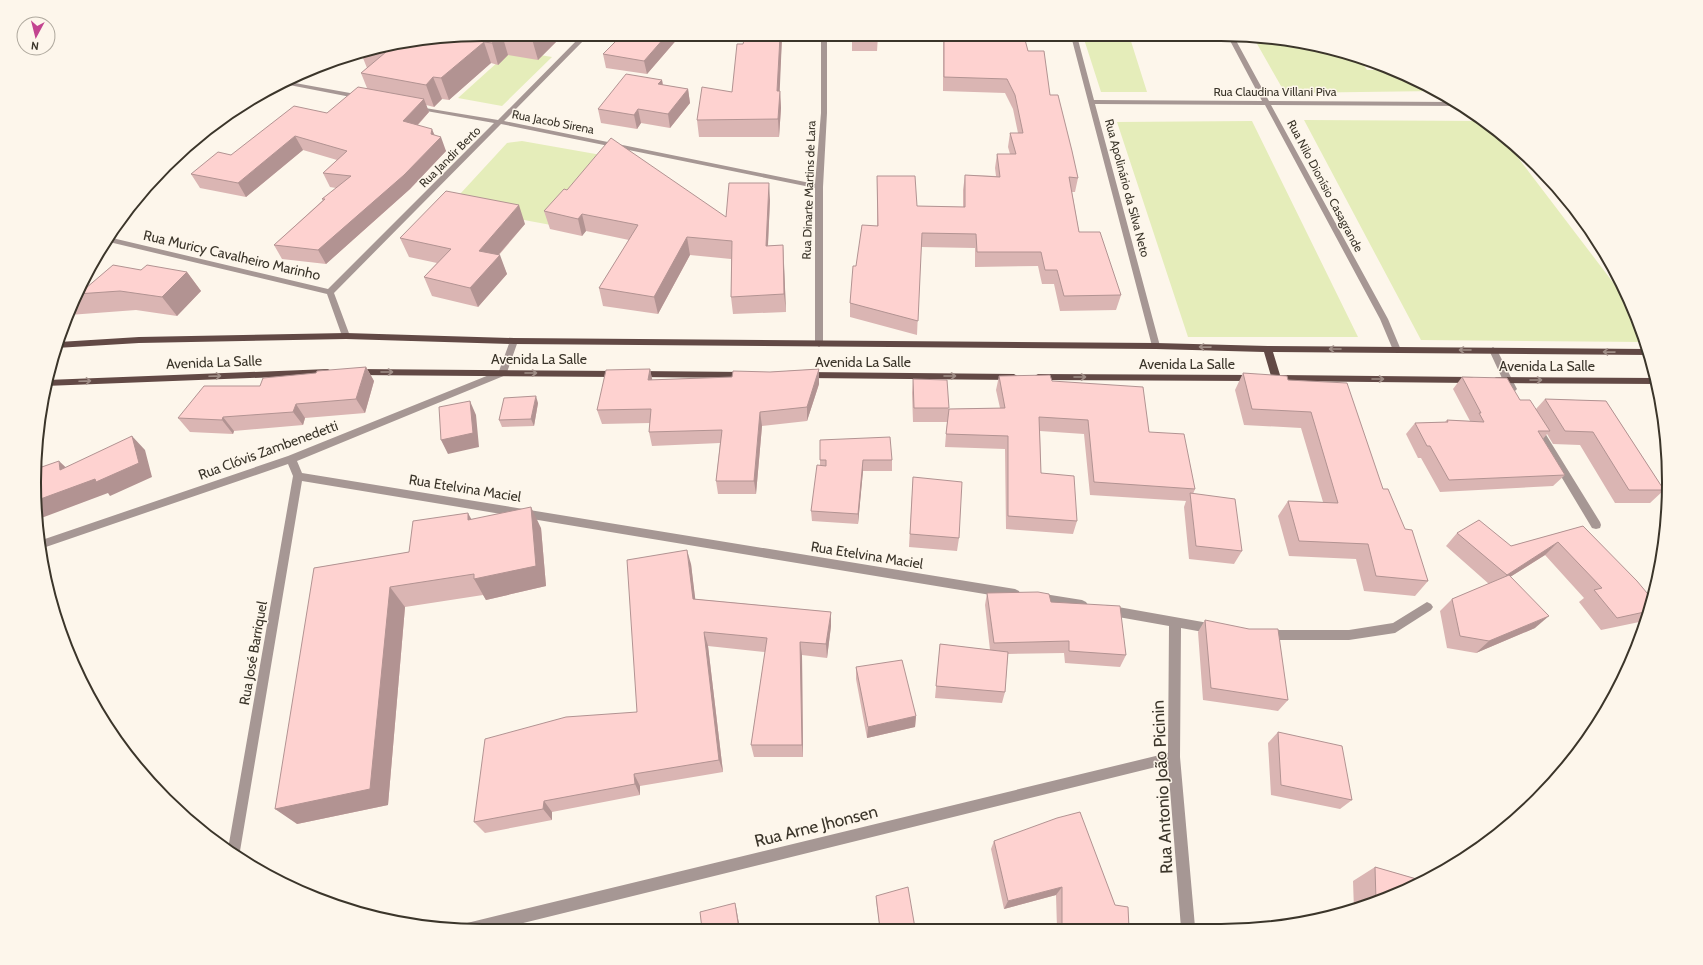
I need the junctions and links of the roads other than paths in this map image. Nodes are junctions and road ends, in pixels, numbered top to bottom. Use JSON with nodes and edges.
{"nodes":[{"id":1,"x":580,"y":41,"type":"edge"},
{"id":2,"x":824,"y":41,"type":"edge"},
{"id":3,"x":1075,"y":41,"type":"edge"},
{"id":4,"x":1234,"y":41,"type":"edge"},
{"id":5,"x":293,"y":84,"type":"edge"},
{"id":6,"x":367,"y":98,"type":"edge"},
{"id":7,"x":1092,"y":102,"type":"junction"},
{"id":8,"x":1267,"y":103,"type":"junction"},
{"id":9,"x":1448,"y":104,"type":"edge"},
{"id":10,"x":406,"y":105,"type":"edge"},
{"id":11,"x":500,"y":122,"type":"junction"},
{"id":12,"x":819,"y":187,"type":"junction"},
{"id":13,"x":113,"y":241,"type":"edge"},
{"id":14,"x":330,"y":292,"type":"junction"},
{"id":15,"x":346,"y":336,"type":"junction"},
{"id":16,"x":514,"y":341,"type":"junction"},
{"id":17,"x":819,"y":344,"type":"junction"},
{"id":18,"x":63,"y":345,"type":"edge"},
{"id":19,"x":1156,"y":346,"type":"junction"},
{"id":20,"x":1268,"y":349,"type":"junction"},
{"id":21,"x":1397,"y":350,"type":"junction"},
{"id":22,"x":1492,"y":350,"type":"junction"},
{"id":23,"x":1642,"y":352,"type":"edge"},
{"id":24,"x":504,"y":373,"type":"junction"},
{"id":25,"x":759,"y":375,"type":"edge"},
{"id":26,"x":799,"y":375,"type":"edge"},
{"id":27,"x":1268,"y":378,"type":"junction"},
{"id":28,"x":1507,"y":380,"type":"junction"},
{"id":29,"x":1650,"y":381,"type":"edge"},
{"id":30,"x":52,"y":383,"type":"edge"},
{"id":31,"x":1519,"y":400,"type":"edge"},
{"id":32,"x":1531,"y":420,"type":"edge"},
{"id":33,"x":291,"y":459,"type":"junction"},
{"id":34,"x":298,"y":476,"type":"junction"},
{"id":35,"x":1596,"y":525,"type":"dead end"},
{"id":36,"x":45,"y":543,"type":"edge"},
{"id":37,"x":1427,"y":607,"type":"dead end"},
{"id":38,"x":1175,"y":621,"type":"junction"},
{"id":39,"x":1227,"y":632,"type":"edge"},
{"id":40,"x":1257,"y":635,"type":"edge"},
{"id":41,"x":1174,"y":757,"type":"junction"},
{"id":42,"x":235,"y":848,"type":"edge"},
{"id":43,"x":492,"y":924,"type":"edge"},
{"id":44,"x":1188,"y":924,"type":"edge"}],
"edges":[{"from":1,"to":11,"type":"street","name":"Rua Jandir Berto"},
{"from":2,"to":12,"type":"street","name":"Rua Dinarte Martins de Lara"},
{"from":3,"to":7,"type":"street","name":"Rua Apolinário da Silva Neto"},
{"from":4,"to":8,"type":"street","name":"Rua Nilo Dionísio Casagrande"},
{"from":5,"to":6,"type":"street"},
{"from":7,"to":8,"type":"street","name":"Rua Claudina Villani Piva"},
{"from":7,"to":19,"type":"street","name":"Rua Apolinário da Silva Neto"},
{"from":8,"to":9,"type":"street","name":"Rua Claudina Villani Piva"},
{"from":8,"to":21,"type":"street","name":"Rua Nilo Dionísio Casagrande"},
{"from":10,"to":11,"type":"street","name":"Rua Jacob Sirena"},
{"from":11,"to":12,"type":"street","name":"Rua Jacob Sirena"},
{"from":11,"to":14,"type":"street","name":"Rua Jandir Berto"},
{"from":12,"to":17,"type":"street","name":"Rua Dinarte Martins de Lara"},
{"from":13,"to":14,"type":"street","name":"Rua Muricy Cavalheiro Marinho"},
{"from":14,"to":15,"type":"street","name":"Rua Muricy Cavalheiro Marinho"},
{"from":15,"to":16,"type":"main road","name":"Avenida La Salle"},
{"from":15,"to":18,"type":"main road","name":"Avenida La Salle"},
{"from":16,"to":17,"type":"main road","name":"Avenida La Salle"},
{"from":16,"to":24,"type":"street"},
{"from":17,"to":19,"type":"main road","name":"Avenida La Salle"},
{"from":20,"to":19,"type":"main road","name":"Avenida La Salle","one_way":true},
{"from":21,"to":20,"type":"main road","name":"Avenida La Salle","one_way":true},
{"from":20,"to":27,"type":"main road"},
{"from":22,"to":21,"type":"main road","name":"Avenida La Salle","one_way":true},
{"from":23,"to":22,"type":"main road","name":"Avenida La Salle","one_way":true},
{"from":22,"to":28,"type":"street"},
{"from":24,"to":25,"type":"main road","name":"Avenida La Salle","one_way":true},
{"from":30,"to":24,"type":"main road","name":"Avenida La Salle","one_way":true},
{"from":24,"to":33,"type":"street","name":"Rua Clóvis Zambenedetti"},
{"from":26,"to":27,"type":"main road","name":"Avenida La Salle","one_way":true},
{"from":27,"to":28,"type":"main road","name":"Avenida La Salle","one_way":true},
{"from":28,"to":29,"type":"main road","name":"Avenida La Salle","one_way":true},
{"from":28,"to":31,"type":"street"},
{"from":32,"to":35,"type":"street"},
{"from":33,"to":34,"type":"street"},
{"from":33,"to":36,"type":"street","name":"Rua Clóvis Zambenedetti"},
{"from":34,"to":38,"type":"street","name":"Rua Etelvina Maciel"},
{"from":34,"to":42,"type":"street","name":"Rua José Barriquel"},
{"from":37,"to":40,"type":"street"},
{"from":38,"to":39,"type":"street","name":"Rua Etelvina Maciel"},
{"from":38,"to":41,"type":"street","name":"Rua Antonio João Picinin"},
{"from":41,"to":43,"type":"street","name":"Rua Arne Jhonsen"},
{"from":41,"to":44,"type":"street","name":"Rua Antonio João Picinin"}]}
